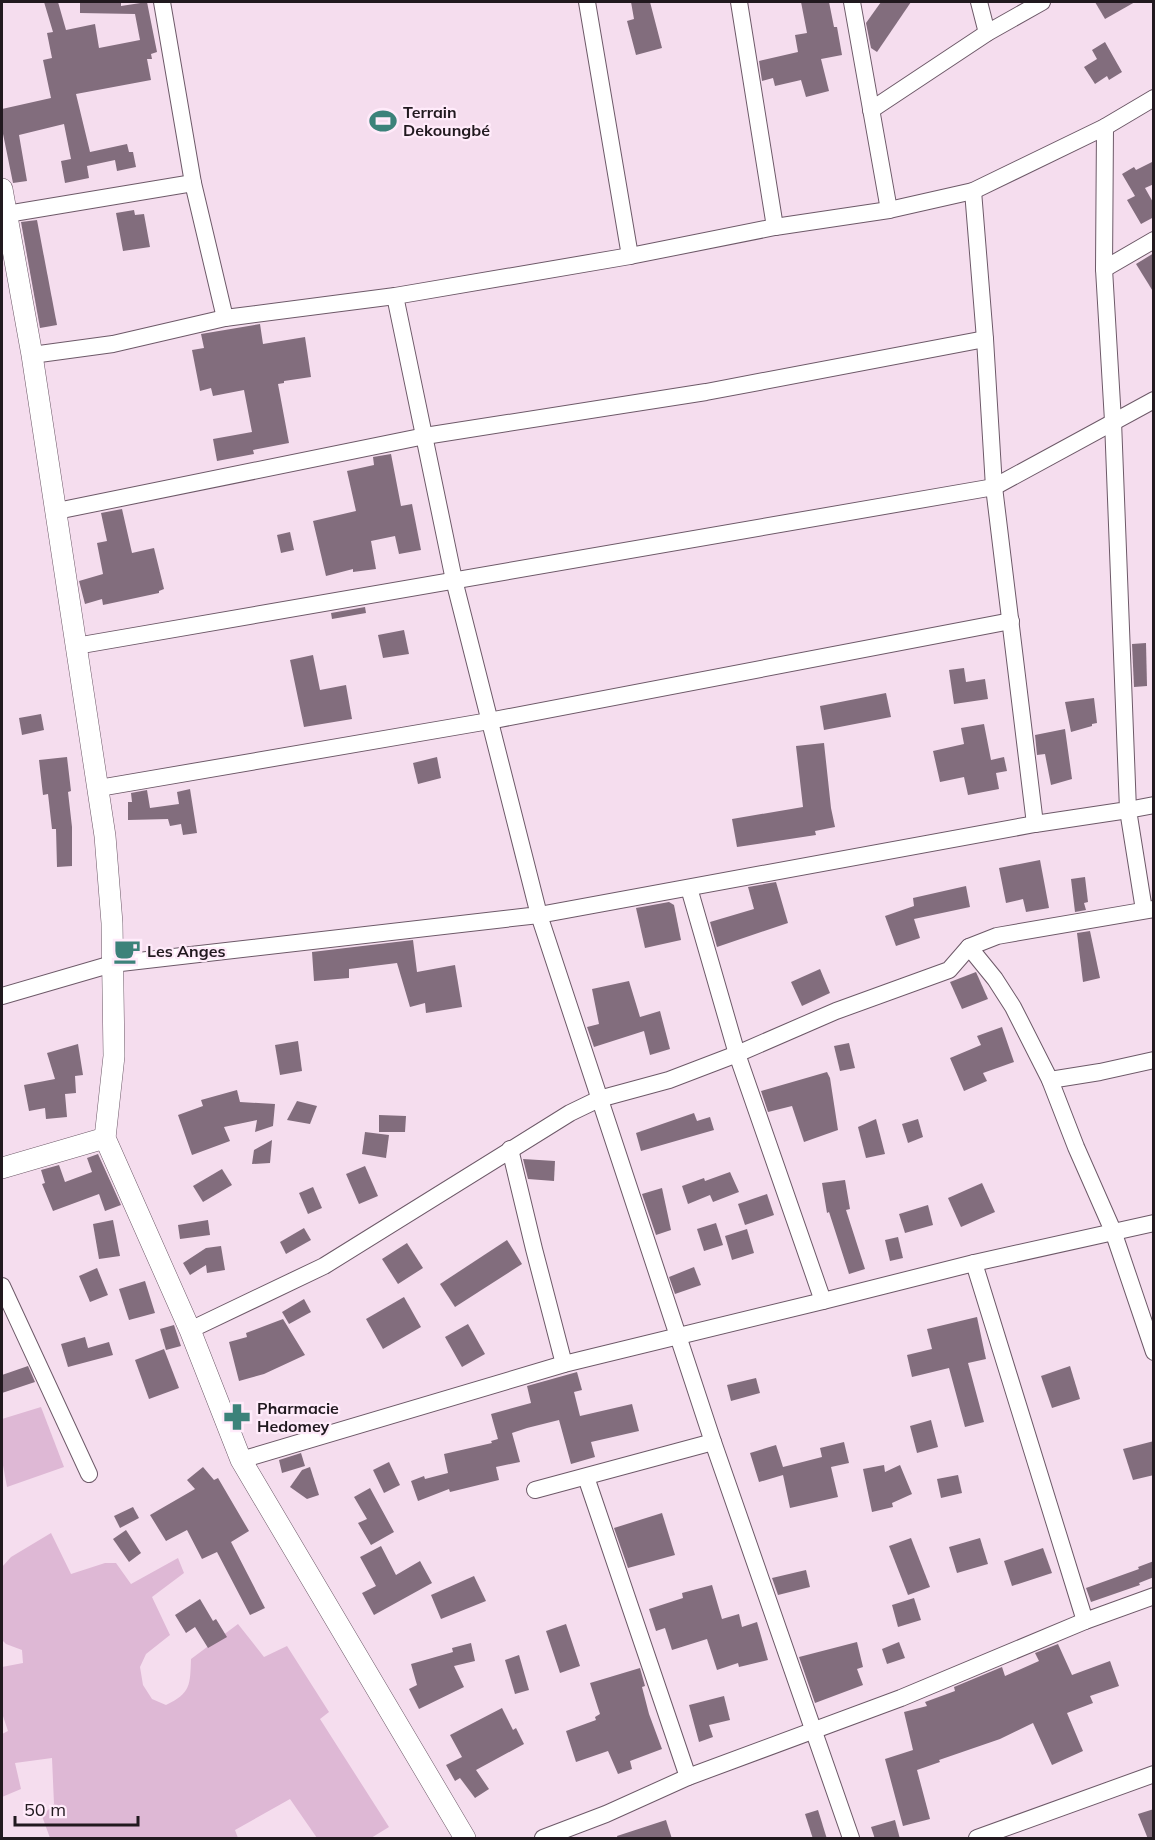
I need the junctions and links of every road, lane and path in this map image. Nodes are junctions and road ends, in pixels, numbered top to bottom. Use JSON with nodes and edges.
{"nodes":[{"id":1,"x":162,"y":2,"type":"edge"},
{"id":2,"x":587,"y":2,"type":"edge"},
{"id":3,"x":739,"y":2,"type":"edge"},
{"id":4,"x":852,"y":2,"type":"edge"},
{"id":5,"x":979,"y":2,"type":"edge"},
{"id":6,"x":1042,"y":2,"type":"edge"},
{"id":7,"x":987,"y":33,"type":"junction"},
{"id":8,"x":1154,"y":98,"type":"edge"},
{"id":9,"x":871,"y":110,"type":"junction"},
{"id":10,"x":1105,"y":127,"type":"junction"},
{"id":11,"x":193,"y":183,"type":"junction"},
{"id":12,"x":2,"y":189,"type":"edge"},
{"id":13,"x":973,"y":191,"type":"junction"},
{"id":14,"x":890,"y":210,"type":"junction"},
{"id":15,"x":7,"y":213,"type":"junction"},
{"id":16,"x":775,"y":227,"type":"junction"},
{"id":17,"x":1154,"y":240,"type":"edge"},
{"id":18,"x":630,"y":256,"type":"junction"},
{"id":19,"x":1104,"y":269,"type":"junction"},
{"id":20,"x":395,"y":296,"type":"junction"},
{"id":21,"x":225,"y":318,"type":"junction"},
{"id":22,"x":985,"y":339,"type":"junction"},
{"id":23,"x":32,"y":355,"type":"junction"},
{"id":24,"x":1154,"y":400,"type":"edge"},
{"id":25,"x":1113,"y":421,"type":"junction"},
{"id":26,"x":425,"y":436,"type":"junction"},
{"id":27,"x":994,"y":487,"type":"junction"},
{"id":28,"x":57,"y":511,"type":"junction"},
{"id":29,"x":454,"y":580,"type":"junction"},
{"id":30,"x":1011,"y":621,"type":"junction"},
{"id":31,"x":76,"y":646,"type":"junction"},
{"id":32,"x":489,"y":721,"type":"junction"},
{"id":33,"x":99,"y":788,"type":"junction"},
{"id":34,"x":1154,"y":805,"type":"edge"},
{"id":35,"x":1128,"y":810,"type":"junction"},
{"id":36,"x":1035,"y":824,"type":"junction"},
{"id":37,"x":689,"y":888,"type":"junction"},
{"id":38,"x":1149,"y":909,"type":"edge"},
{"id":39,"x":539,"y":915,"type":"junction"},
{"id":40,"x":969,"y":947,"type":"junction"},
{"id":41,"x":112,"y":964,"type":"junction"},
{"id":42,"x":2,"y":996,"type":"edge"},
{"id":43,"x":737,"y":1054,"type":"junction"},
{"id":44,"x":1154,"y":1060,"type":"edge"},
{"id":45,"x":1050,"y":1080,"type":"junction"},
{"id":46,"x":599,"y":1100,"type":"junction"},
{"id":47,"x":105,"y":1138,"type":"junction"},
{"id":48,"x":510,"y":1149,"type":"junction"},
{"id":49,"x":2,"y":1167,"type":"edge"},
{"id":50,"x":1154,"y":1223,"type":"edge"},
{"id":51,"x":1113,"y":1231,"type":"junction"},
{"id":52,"x":974,"y":1263,"type":"junction"},
{"id":53,"x":2,"y":1286,"type":"edge"},
{"id":54,"x":824,"y":1301,"type":"junction"},
{"id":55,"x":190,"y":1330,"type":"junction"},
{"id":56,"x":679,"y":1336,"type":"junction"},
{"id":57,"x":1154,"y":1352,"type":"edge"},
{"id":58,"x":564,"y":1364,"type":"junction"},
{"id":59,"x":713,"y":1442,"type":"junction"},
{"id":60,"x":242,"y":1460,"type":"junction"},
{"id":61,"x":89,"y":1474,"type":"dead end"},
{"id":62,"x":586,"y":1478,"type":"junction"},
{"id":63,"x":536,"y":1490,"type":"dead end"},
{"id":64,"x":1154,"y":1596,"type":"edge"},
{"id":65,"x":1085,"y":1621,"type":"junction"},
{"id":66,"x":813,"y":1732,"type":"junction"},
{"id":67,"x":1154,"y":1774,"type":"edge"},
{"id":68,"x":688,"y":1777,"type":"junction"},
{"id":69,"x":465,"y":1839,"type":"edge"},
{"id":70,"x":543,"y":1839,"type":"edge"},
{"id":71,"x":851,"y":1839,"type":"edge"},
{"id":72,"x":977,"y":1839,"type":"edge"}],
"edges":[{"from":1,"to":11,"type":"street"},
{"from":2,"to":18,"type":"street"},
{"from":3,"to":16,"type":"street"},
{"from":4,"to":9,"type":"street"},
{"from":5,"to":7,"type":"street"},
{"from":6,"to":7,"type":"street"},
{"from":7,"to":9,"type":"street"},
{"from":8,"to":10,"type":"street"},
{"from":9,"to":14,"type":"street"},
{"from":10,"to":13,"type":"street"},
{"from":10,"to":19,"type":"street"},
{"from":11,"to":15,"type":"street"},
{"from":11,"to":21,"type":"street"},
{"from":12,"to":15,"type":"street"},
{"from":13,"to":14,"type":"street"},
{"from":13,"to":22,"type":"street"},
{"from":14,"to":16,"type":"street"},
{"from":15,"to":23,"type":"street"},
{"from":16,"to":18,"type":"street"},
{"from":17,"to":19,"type":"street"},
{"from":18,"to":20,"type":"street"},
{"from":19,"to":25,"type":"street"},
{"from":20,"to":21,"type":"street"},
{"from":20,"to":26,"type":"street"},
{"from":21,"to":23,"type":"street"},
{"from":22,"to":26,"type":"street"},
{"from":22,"to":27,"type":"street"},
{"from":23,"to":28,"type":"street"},
{"from":24,"to":25,"type":"street"},
{"from":25,"to":27,"type":"street"},
{"from":25,"to":35,"type":"street"},
{"from":26,"to":28,"type":"street"},
{"from":26,"to":29,"type":"street"},
{"from":27,"to":29,"type":"street"},
{"from":27,"to":30,"type":"street"},
{"from":28,"to":31,"type":"street"},
{"from":29,"to":31,"type":"street"},
{"from":29,"to":32,"type":"street"},
{"from":30,"to":32,"type":"street"},
{"from":30,"to":36,"type":"street"},
{"from":31,"to":33,"type":"street"},
{"from":32,"to":33,"type":"street"},
{"from":32,"to":39,"type":"street"},
{"from":33,"to":41,"type":"street"},
{"from":34,"to":35,"type":"street"},
{"from":35,"to":36,"type":"street"},
{"from":35,"to":38,"type":"street"},
{"from":36,"to":37,"type":"street"},
{"from":37,"to":39,"type":"street"},
{"from":37,"to":43,"type":"street"},
{"from":38,"to":40,"type":"street"},
{"from":39,"to":41,"type":"street"},
{"from":39,"to":46,"type":"street"},
{"from":40,"to":43,"type":"street"},
{"from":40,"to":45,"type":"street"},
{"from":41,"to":42,"type":"street"},
{"from":41,"to":47,"type":"street"},
{"from":43,"to":46,"type":"street"},
{"from":43,"to":54,"type":"street"},
{"from":44,"to":45,"type":"street"},
{"from":45,"to":51,"type":"street"},
{"from":46,"to":48,"type":"street"},
{"from":46,"to":56,"type":"street"},
{"from":47,"to":49,"type":"street"},
{"from":47,"to":55,"type":"street"},
{"from":48,"to":55,"type":"street"},
{"from":48,"to":58,"type":"street"},
{"from":50,"to":51,"type":"street"},
{"from":51,"to":52,"type":"street"},
{"from":51,"to":57,"type":"street"},
{"from":52,"to":54,"type":"street"},
{"from":52,"to":65,"type":"street"},
{"from":53,"to":61,"type":"street"},
{"from":54,"to":56,"type":"street"},
{"from":55,"to":60,"type":"street"},
{"from":56,"to":58,"type":"street"},
{"from":56,"to":59,"type":"street"},
{"from":58,"to":60,"type":"street"},
{"from":59,"to":62,"type":"street"},
{"from":59,"to":66,"type":"street"},
{"from":60,"to":69,"type":"street"},
{"from":62,"to":63,"type":"street"},
{"from":62,"to":68,"type":"street"},
{"from":64,"to":65,"type":"street"},
{"from":65,"to":66,"type":"street"},
{"from":66,"to":68,"type":"street"},
{"from":66,"to":71,"type":"street"},
{"from":67,"to":72,"type":"street"},
{"from":68,"to":70,"type":"street"}]}
